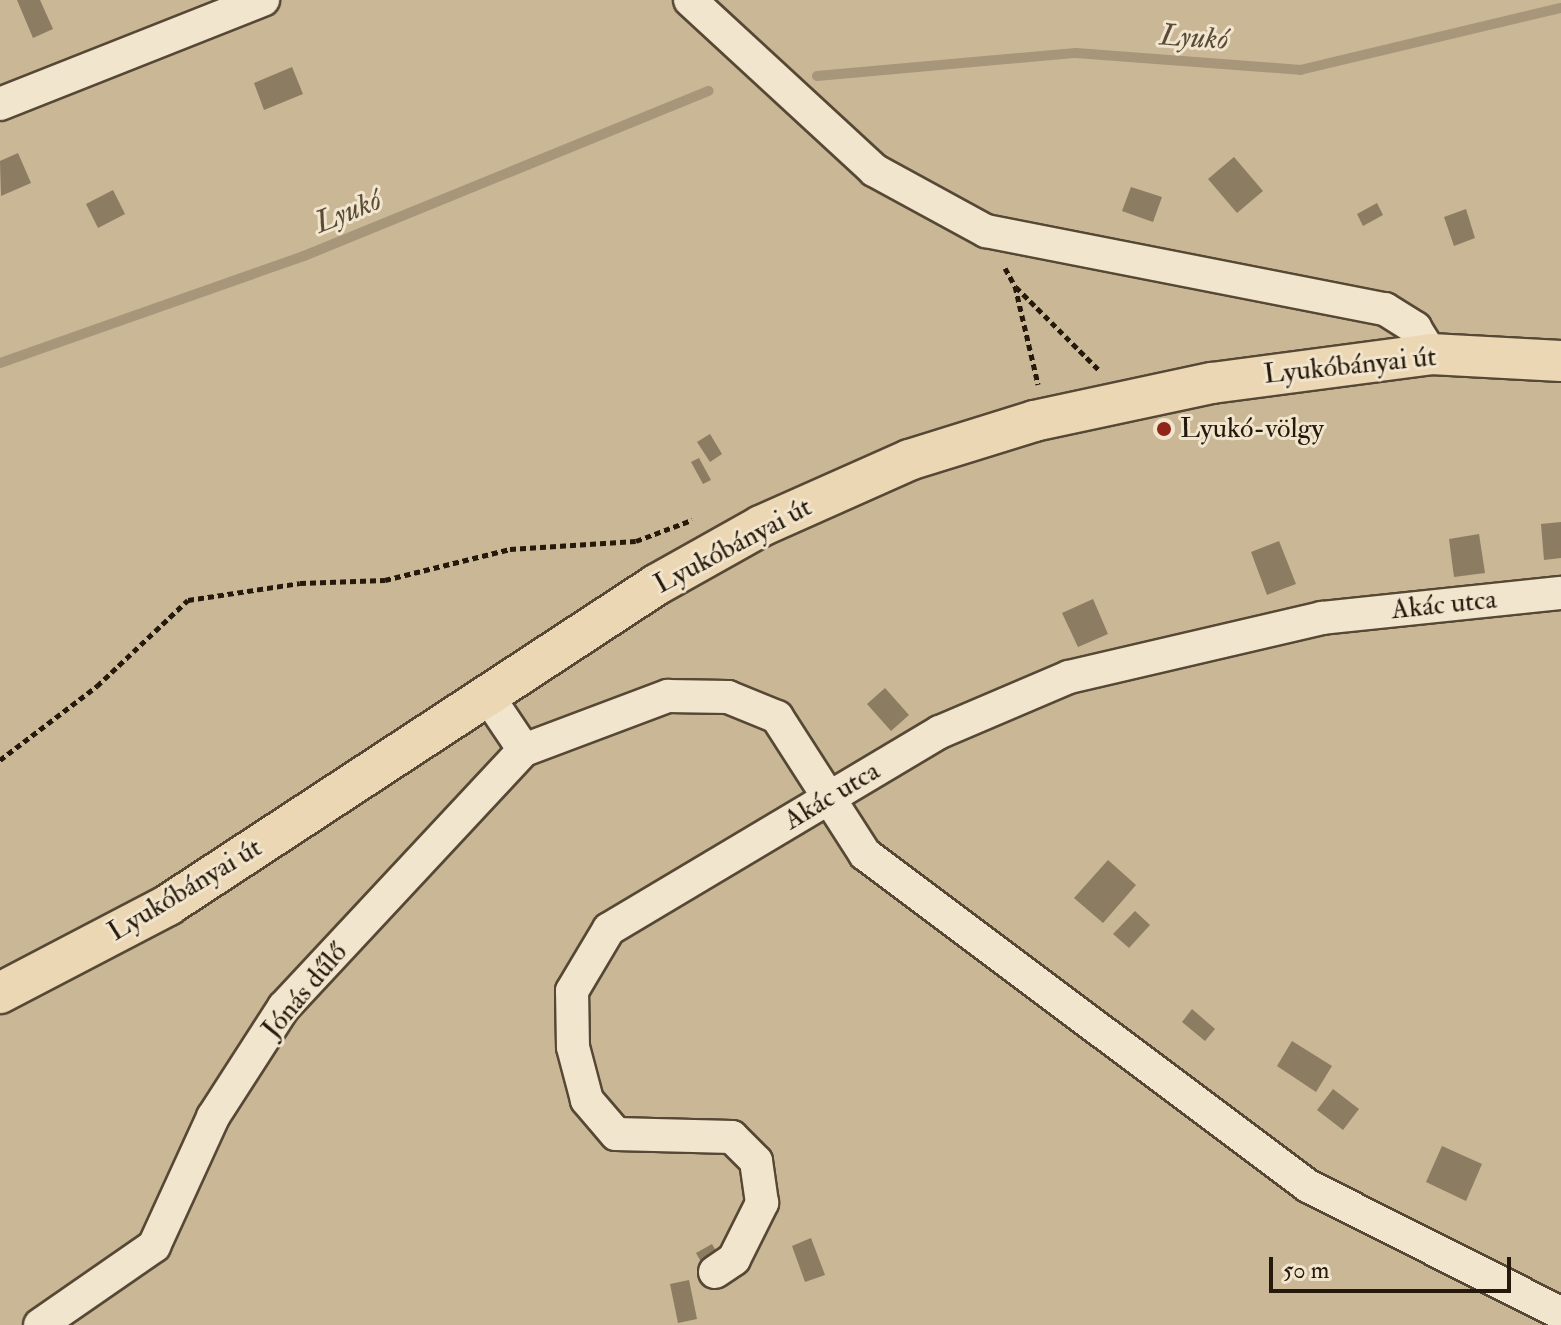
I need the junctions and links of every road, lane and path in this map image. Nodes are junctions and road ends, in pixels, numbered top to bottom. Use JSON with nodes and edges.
{"nodes":[{"id":1,"x":263,"y":0,"type":"edge"},
{"id":2,"x":690,"y":0,"type":"edge"},
{"id":3,"x":0,"y":104,"type":"edge"},
{"id":4,"x":1431,"y":354,"type":"junction"},
{"id":5,"x":1561,"y":361,"type":"edge"},
{"id":6,"x":1130,"y":400,"type":"junction"},
{"id":7,"x":1034,"y":421,"type":"junction"},
{"id":8,"x":703,"y":516,"type":"dead end"},
{"id":9,"x":1561,"y":593,"type":"edge"},
{"id":10,"x":489,"y":698,"type":"junction"},
{"id":11,"x":524,"y":750,"type":"junction"},
{"id":12,"x":0,"y":760,"type":"edge"},
{"id":13,"x":830,"y":798,"type":"junction"},
{"id":14,"x":0,"y":993,"type":"edge"},
{"id":15,"x":715,"y":1272,"type":"dead end"},
{"id":16,"x":1561,"y":1313,"type":"edge"},
{"id":17,"x":40,"y":1325,"type":"edge"}],
"edges":[{"from":1,"to":3,"type":"street"},
{"from":2,"to":4,"type":"street"},
{"from":4,"to":5,"type":"main road","name":"Lyukóbányai út"},
{"from":4,"to":6,"type":"main road","name":"Lyukóbányai út"},
{"from":6,"to":7,"type":"main road","name":"Lyukóbányai út"},
{"from":6,"to":7,"type":"path"},
{"from":7,"to":10,"type":"main road","name":"Lyukóbányai út"},
{"from":8,"to":12,"type":"path"},
{"from":9,"to":13,"type":"street","name":"Akác utca"},
{"from":10,"to":11,"type":"street"},
{"from":10,"to":14,"type":"main road","name":"Lyukóbányai út"},
{"from":11,"to":13,"type":"street"},
{"from":11,"to":17,"type":"street","name":"Jónás dűlő"},
{"from":13,"to":15,"type":"street","name":"Akác utca"},
{"from":13,"to":16,"type":"street"}]}
